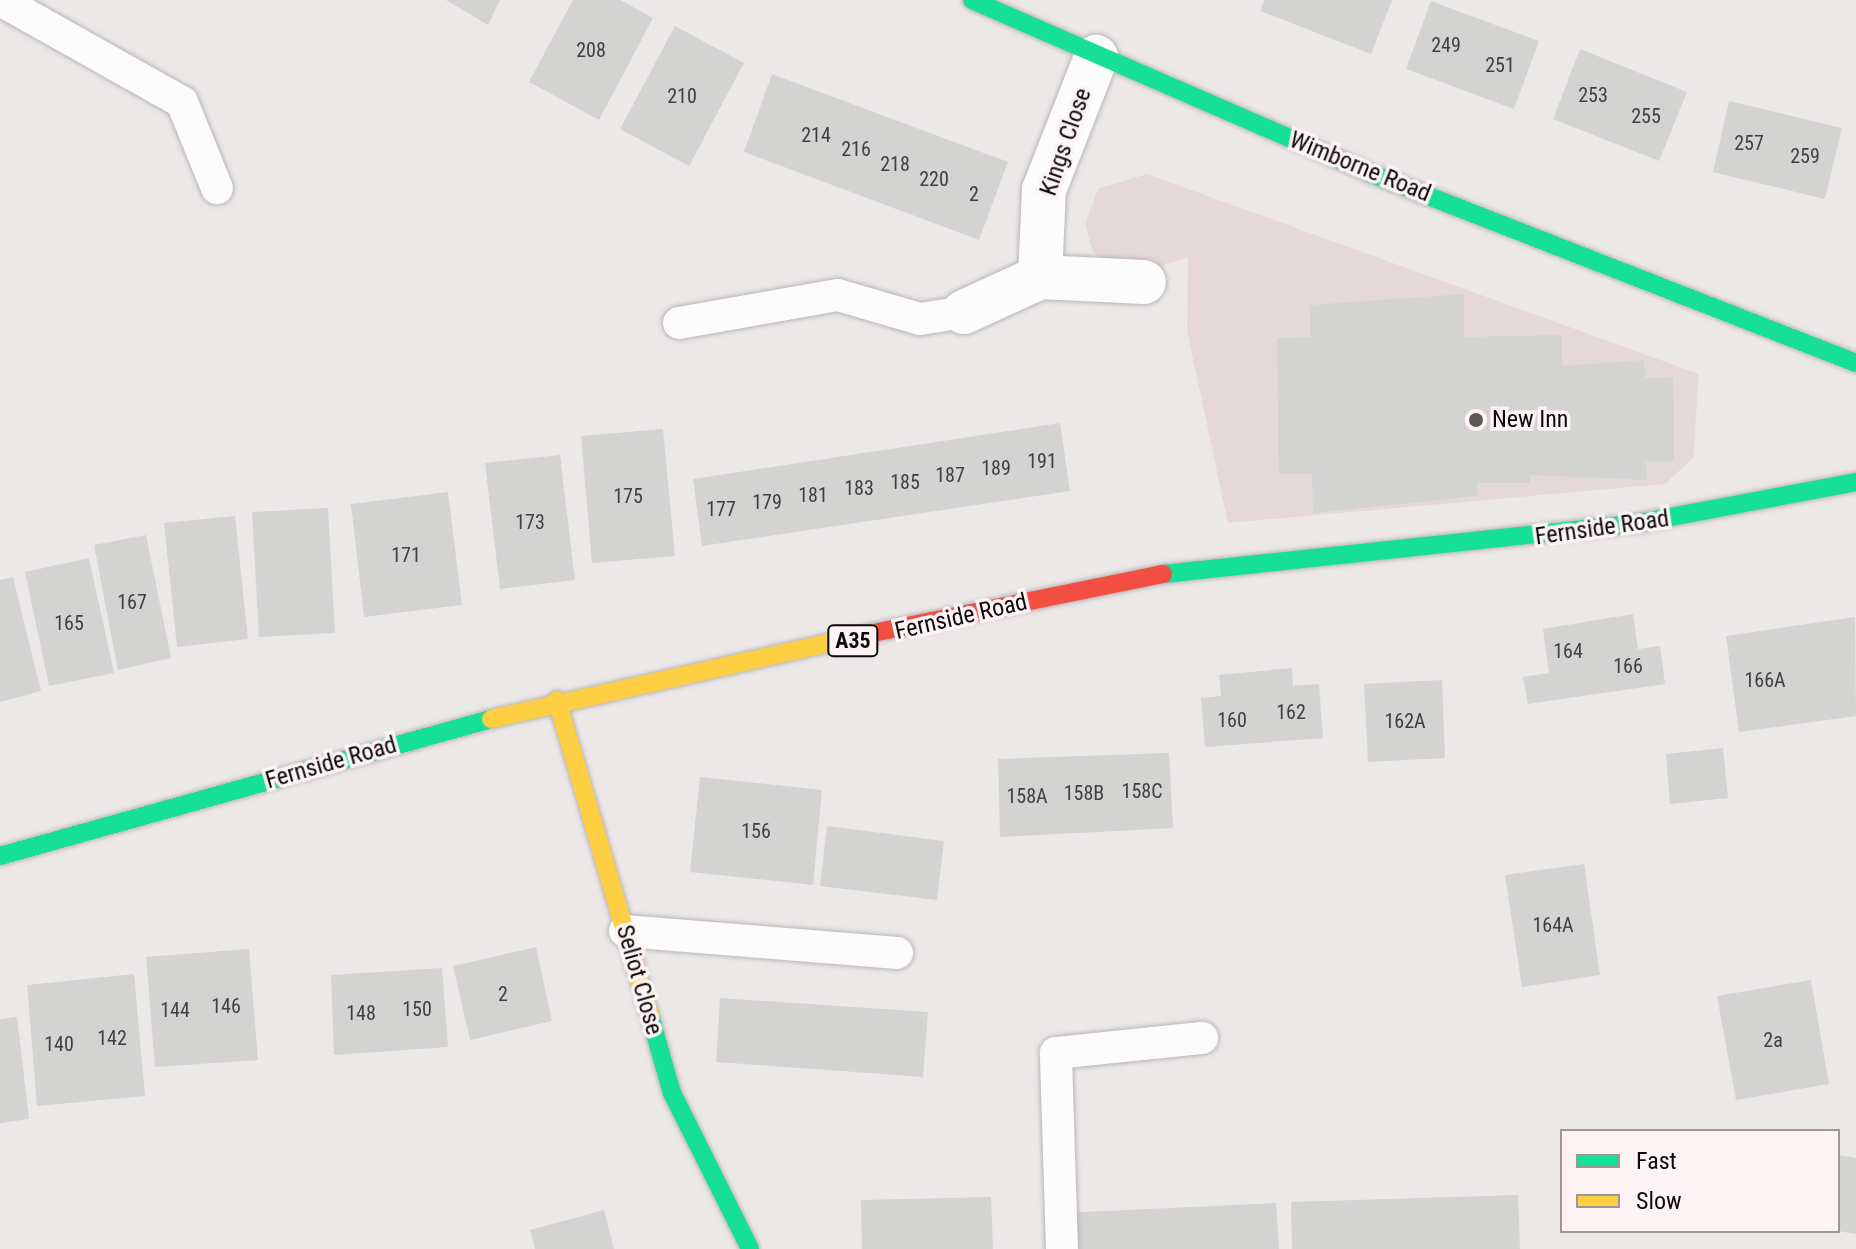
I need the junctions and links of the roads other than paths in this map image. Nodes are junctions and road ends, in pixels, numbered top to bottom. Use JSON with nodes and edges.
{"nodes":[{"id":1,"x":0,"y":0,"type":"edge"},
{"id":2,"x":972,"y":0,"type":"edge"},
{"id":3,"x":1096,"y":57,"type":"junction"},
{"id":4,"x":217,"y":188,"type":"dead end"},
{"id":5,"x":1040,"y":277,"type":"junction"},
{"id":6,"x":1144,"y":282,"type":"dead end"},
{"id":7,"x":964,"y":312,"type":"joint"},
{"id":8,"x":1754,"y":319,"type":"junction"},
{"id":9,"x":679,"y":323,"type":"dead end"},
{"id":10,"x":1813,"y":324,"type":"dead end"},
{"id":11,"x":1856,"y":363,"type":"edge"},
{"id":12,"x":1845,"y":463,"type":"dead end"},
{"id":13,"x":1856,"y":482,"type":"edge"},
{"id":14,"x":1799,"y":495,"type":"junction"},
{"id":15,"x":557,"y":700,"type":"junction"},
{"id":16,"x":0,"y":856,"type":"edge"},
{"id":17,"x":625,"y":931,"type":"junction"},
{"id":18,"x":897,"y":953,"type":"dead end"},
{"id":19,"x":1202,"y":1038,"type":"dead end"},
{"id":20,"x":750,"y":1249,"type":"edge"},
{"id":21,"x":1062,"y":1249,"type":"edge"}],
"edges":[{"from":1,"to":4,"type":"lane"},
{"from":2,"to":3,"type":"main road","name":"Wimborne Road"},
{"from":3,"to":5,"type":"street","name":"Kings Close"},
{"from":3,"to":8,"type":"main road","name":"Wimborne Road"},
{"from":5,"to":6,"type":"street"},
{"from":5,"to":7,"type":"street"},
{"from":7,"to":9,"type":"lane"},
{"from":8,"to":10,"type":"main road","name":"Wimborne Road"},
{"from":8,"to":11,"type":"main road","name":"Wimborne Road"},
{"from":12,"to":14,"type":"main road","name":"Fernside Road","number":"A35"},
{"from":13,"to":14,"type":"main road","name":"Fernside Road","number":"A35"},
{"from":14,"to":15,"type":"main road","name":"Fernside Road","number":"A35"},
{"from":15,"to":16,"type":"main road","name":"Fernside Road","number":"A35"},
{"from":15,"to":17,"type":"main road","name":"Seliot Close"},
{"from":17,"to":18,"type":"lane"},
{"from":17,"to":20,"type":"main road","name":"Seliot Close"},
{"from":19,"to":21,"type":"lane"}]}
